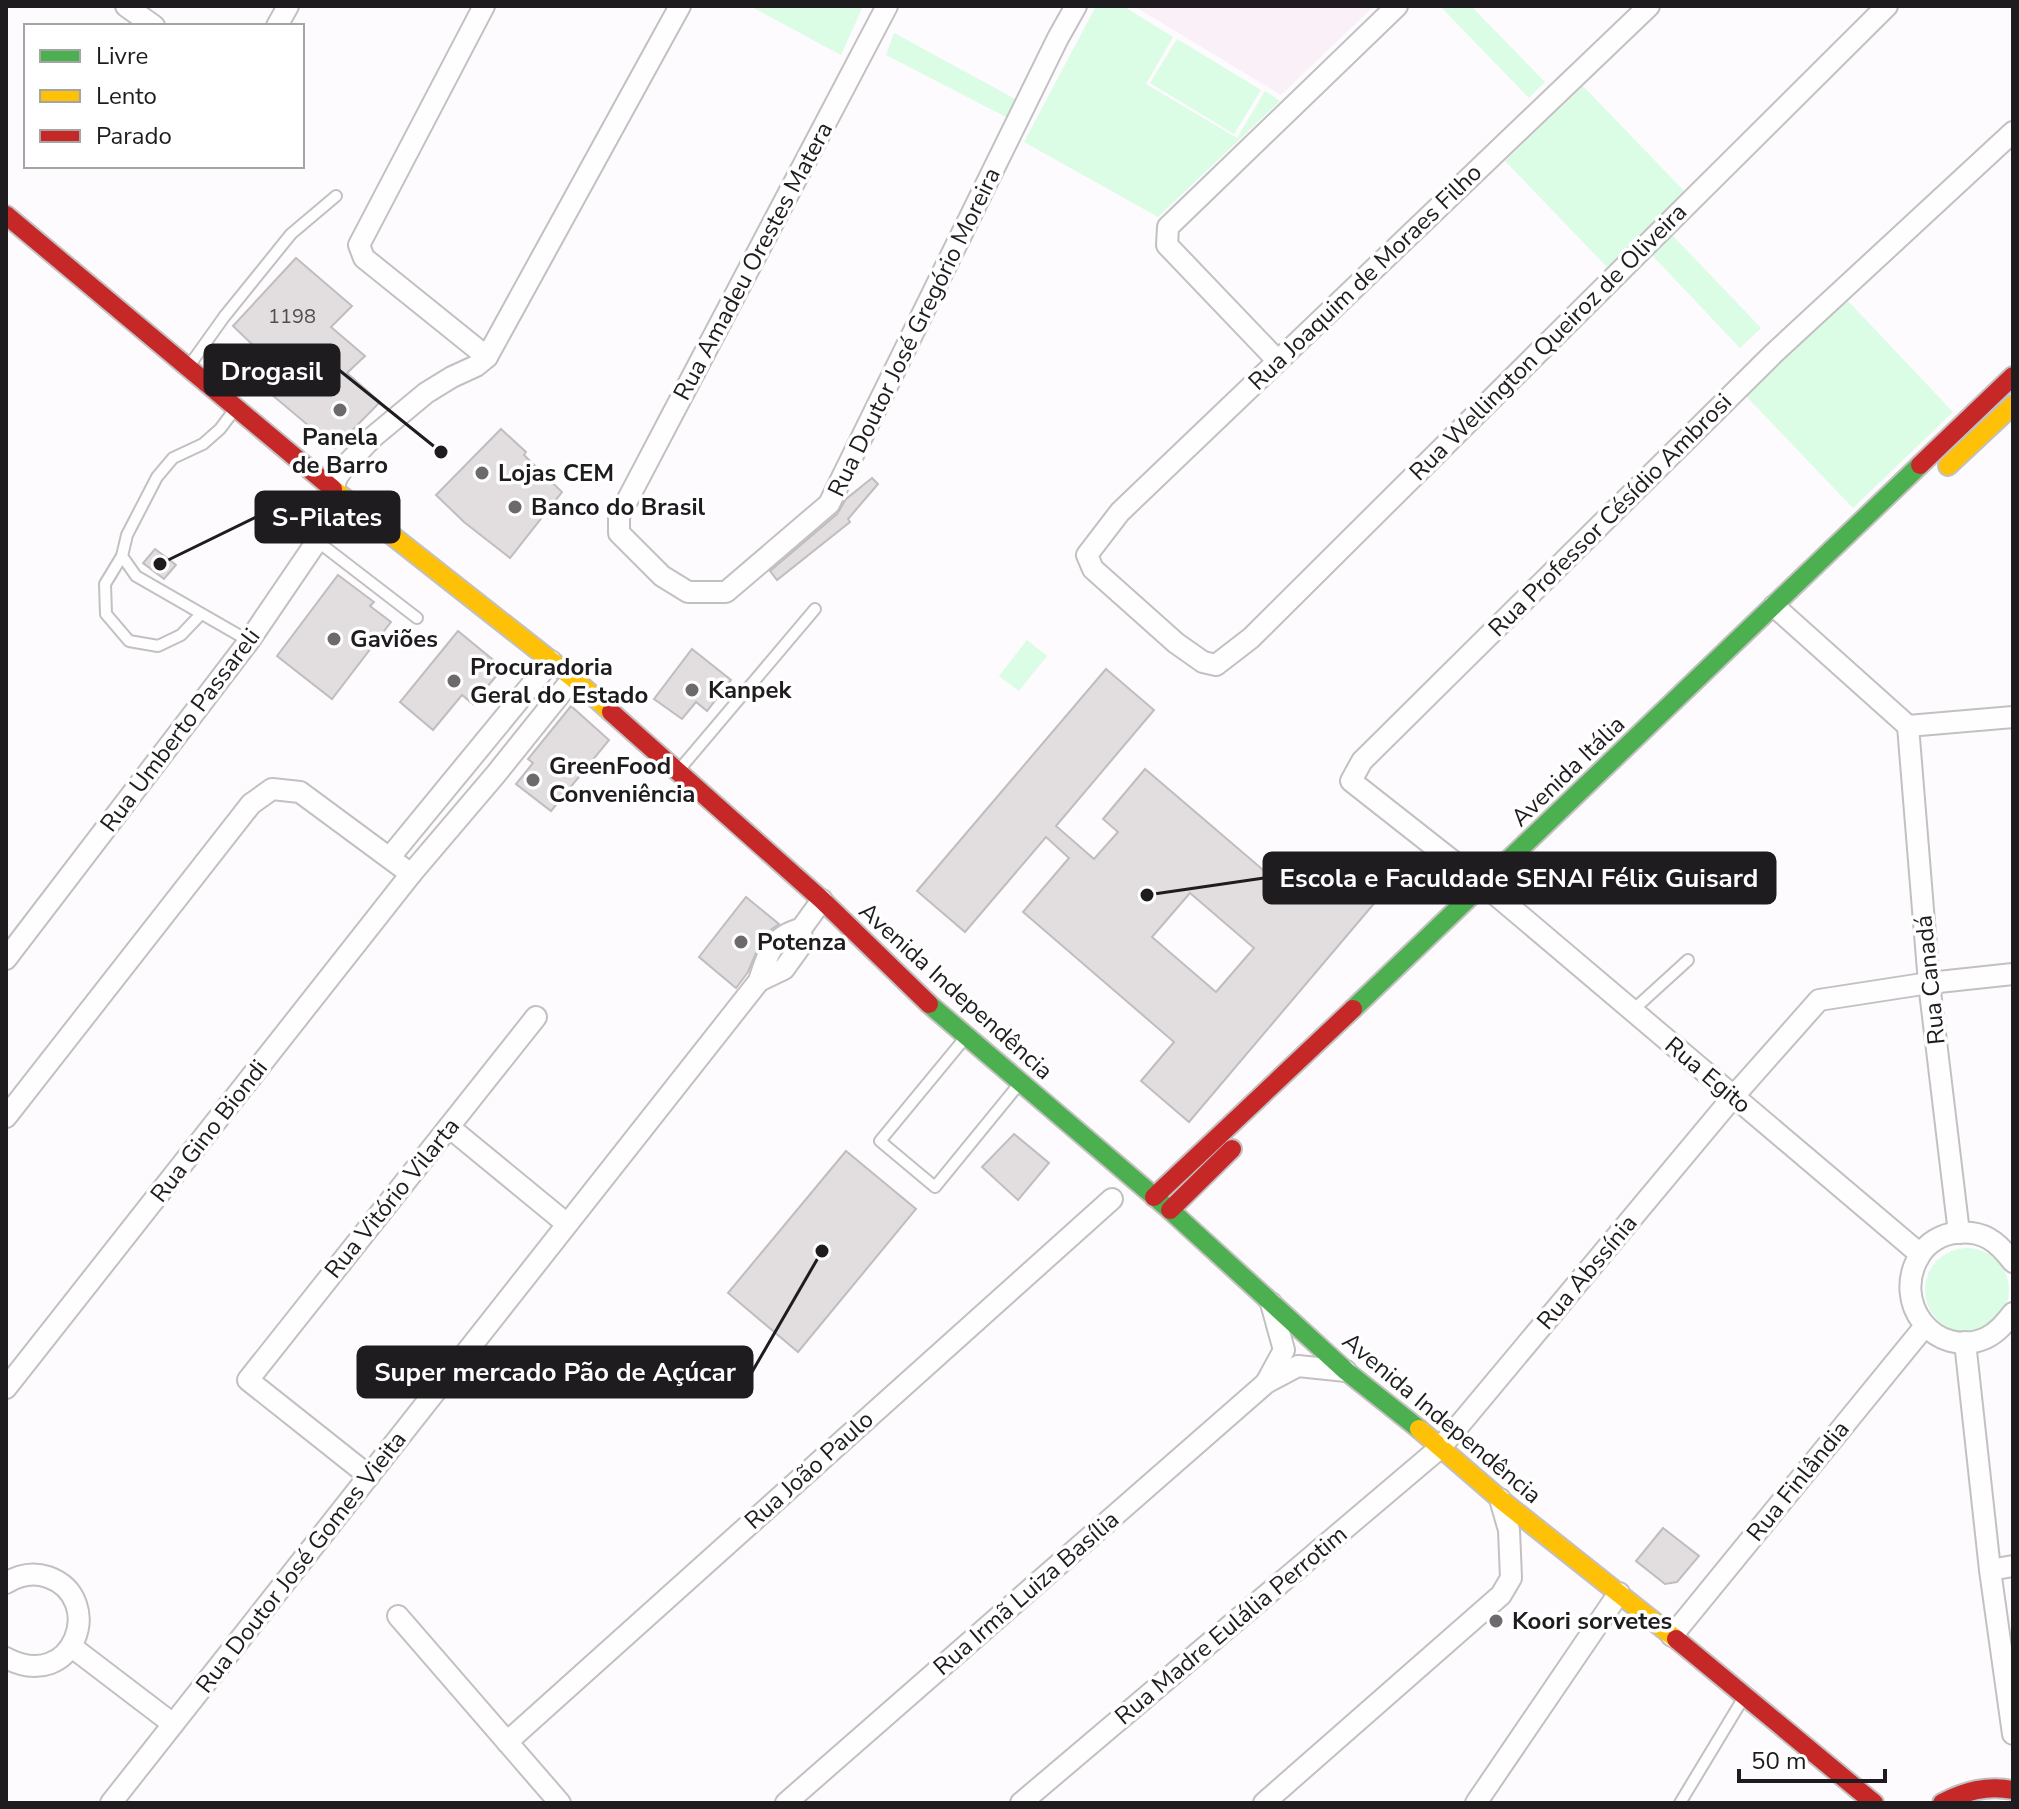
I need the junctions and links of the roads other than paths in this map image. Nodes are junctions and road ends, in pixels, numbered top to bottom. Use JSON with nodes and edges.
{"nodes":[{"id":1,"x":126,"y":6,"type":"edge"},
{"id":2,"x":288,"y":6,"type":"edge"},
{"id":3,"x":484,"y":6,"type":"edge"},
{"id":4,"x":680,"y":6,"type":"edge"},
{"id":5,"x":886,"y":6,"type":"edge"},
{"id":6,"x":1076,"y":6,"type":"edge"},
{"id":7,"x":1397,"y":6,"type":"edge"},
{"id":8,"x":1649,"y":6,"type":"edge"},
{"id":9,"x":1887,"y":6,"type":"edge"},
{"id":10,"x":151,"y":24,"type":"edge"},
{"id":11,"x":278,"y":24,"type":"edge"},
{"id":12,"x":2013,"y":132,"type":"edge"},
{"id":13,"x":336,"y":196,"type":"dead end"},
{"id":14,"x":6,"y":215,"type":"edge"},
{"id":15,"x":487,"y":357,"type":"junction"},
{"id":16,"x":1277,"y":360,"type":"junction"},
{"id":17,"x":188,"y":367,"type":"junction"},
{"id":18,"x":2013,"y":376,"type":"edge"},
{"id":19,"x":2013,"y":405,"type":"edge"},
{"id":20,"x":236,"y":407,"type":"junction"},
{"id":21,"x":1932,"y":480,"type":"dead end"},
{"id":22,"x":333,"y":489,"type":"junction"},
{"id":23,"x":619,"y":516,"type":"joint"},
{"id":24,"x":317,"y":541,"type":"junction"},
{"id":25,"x":1087,"y":555,"type":"joint"},
{"id":26,"x":122,"y":556,"type":"junction"},
{"id":27,"x":1809,"y":596,"type":"dead end"},
{"id":28,"x":815,"y":609,"type":"dead end"},
{"id":29,"x":1781,"y":611,"type":"junction"},
{"id":30,"x":201,"y":614,"type":"junction"},
{"id":31,"x":417,"y":618,"type":"dead end"},
{"id":32,"x":249,"y":641,"type":"junction"},
{"id":33,"x":551,"y":661,"type":"junction"},
{"id":34,"x":573,"y":678,"type":"junction"},
{"id":35,"x":2013,"y":717,"type":"edge"},
{"id":36,"x":1908,"y":726,"type":"junction"},
{"id":37,"x":473,"y":756,"type":"junction"},
{"id":38,"x":677,"y":771,"type":"junction"},
{"id":39,"x":496,"y":774,"type":"junction"},
{"id":40,"x":390,"y":857,"type":"junction"},
{"id":41,"x":411,"y":874,"type":"junction"},
{"id":42,"x":1490,"y":890,"type":"junction"},
{"id":43,"x":822,"y":900,"type":"junction"},
{"id":44,"x":1478,"y":914,"type":"dead end"},
{"id":45,"x":6,"y":959,"type":"edge"},
{"id":46,"x":1688,"y":960,"type":"dead end"},
{"id":47,"x":2013,"y":974,"type":"edge"},
{"id":48,"x":1929,"y":983,"type":"junction"},
{"id":49,"x":1632,"y":1011,"type":"junction"},
{"id":50,"x":536,"y":1017,"type":"dead end"},
{"id":51,"x":967,"y":1036,"type":"junction"},
{"id":52,"x":1020,"y":1083,"type":"junction"},
{"id":53,"x":1733,"y":1097,"type":"junction"},
{"id":54,"x":6,"y":1117,"type":"edge"},
{"id":55,"x":449,"y":1127,"type":"junction"},
{"id":56,"x":1246,"y":1135,"type":"dead end"},
{"id":57,"x":1154,"y":1197,"type":"junction"},
{"id":58,"x":1112,"y":1199,"type":"dead end"},
{"id":59,"x":1170,"y":1210,"type":"junction"},
{"id":60,"x":567,"y":1224,"type":"junction"},
{"id":61,"x":1959,"y":1233,"type":"junction"},
{"id":62,"x":1920,"y":1254,"type":"junction"},
{"id":63,"x":2013,"y":1262,"type":"edge"},
{"id":64,"x":1271,"y":1303,"type":"junction"},
{"id":65,"x":2013,"y":1313,"type":"edge"},
{"id":66,"x":1925,"y":1326,"type":"junction"},
{"id":67,"x":1965,"y":1342,"type":"junction"},
{"id":68,"x":1346,"y":1371,"type":"junction"},
{"id":69,"x":1266,"y":1383,"type":"junction"},
{"id":70,"x":6,"y":1388,"type":"edge"},
{"id":71,"x":1441,"y":1447,"type":"junction"},
{"id":72,"x":369,"y":1476,"type":"junction"},
{"id":73,"x":1500,"y":1499,"type":"junction"},
{"id":74,"x":2013,"y":1566,"type":"edge"},
{"id":75,"x":1990,"y":1570,"type":"junction"},
{"id":76,"x":6,"y":1583,"type":"edge"},
{"id":77,"x":1619,"y":1593,"type":"junction"},
{"id":78,"x":398,"y":1616,"type":"dead end"},
{"id":79,"x":1672,"y":1636,"type":"junction"},
{"id":80,"x":72,"y":1647,"type":"junction"},
{"id":81,"x":6,"y":1658,"type":"edge"},
{"id":82,"x":1745,"y":1696,"type":"junction"},
{"id":83,"x":173,"y":1724,"type":"junction"},
{"id":84,"x":2013,"y":1734,"type":"edge"},
{"id":85,"x":507,"y":1742,"type":"junction"},
{"id":86,"x":2013,"y":1790,"type":"edge"},
{"id":87,"x":111,"y":1803,"type":"edge"},
{"id":88,"x":560,"y":1803,"type":"edge"},
{"id":89,"x":786,"y":1803,"type":"edge"},
{"id":90,"x":1021,"y":1803,"type":"edge"},
{"id":91,"x":1264,"y":1803,"type":"edge"},
{"id":92,"x":1476,"y":1803,"type":"edge"},
{"id":93,"x":1680,"y":1803,"type":"edge"},
{"id":94,"x":1872,"y":1803,"type":"edge"},
{"id":95,"x":1942,"y":1803,"type":"edge"}],
"edges":[{"from":1,"to":10,"type":"street"},
{"from":2,"to":11,"type":"street"},
{"from":3,"to":15,"type":"street"},
{"from":4,"to":15,"type":"street"},
{"from":5,"to":23,"type":"street","name":"Rua Amadeu Orestes Matera"},
{"from":6,"to":23,"type":"street","name":"Rua Doutor José Gregório Moreira"},
{"from":7,"to":16,"type":"street"},
{"from":8,"to":16,"type":"street","name":"Rua Joaquim de Moraes Filho"},
{"from":9,"to":25,"type":"street","name":"Rua Wellington Queiroz de Oliveira"},
{"from":12,"to":42,"type":"street","name":"Rua Professor Césídio Ambrosi"},
{"from":13,"to":17,"type":"lane"},
{"from":14,"to":17,"type":"main road","name":"Avenida Independência"},
{"from":15,"to":22,"type":"street","name":"Rua Umberto Passareli"},
{"from":16,"to":25,"type":"street","name":"Rua Joaquim de Moraes Filho"},
{"from":17,"to":20,"type":"main road","name":"Avenida Independência"},
{"from":18,"to":29,"type":"main road","name":"Avenida Itália"},
{"from":19,"to":21,"type":"main road"},
{"from":20,"to":22,"type":"main road","name":"Avenida Independência"},
{"from":20,"to":26,"type":"lane"},
{"from":22,"to":24,"type":"street","name":"Rua Umberto Passareli"},
{"from":22,"to":33,"type":"main road","name":"Avenida Independência"},
{"from":24,"to":31,"type":"lane"},
{"from":24,"to":32,"type":"street","name":"Rua Umberto Passareli"},
{"from":26,"to":30,"type":"lane"},
{"from":26,"to":30,"type":"lane"},
{"from":27,"to":29,"type":"main road","name":"Avenida Itália"},
{"from":28,"to":38,"type":"lane"},
{"from":29,"to":36,"type":"street"},
{"from":29,"to":42,"type":"main road","name":"Avenida Itália"},
{"from":30,"to":32,"type":"lane"},
{"from":32,"to":45,"type":"street","name":"Rua Umberto Passareli"},
{"from":33,"to":34,"type":"main road","name":"Avenida Independência"},
{"from":33,"to":37,"type":"street"},
{"from":34,"to":38,"type":"main road","name":"Avenida Independência"},
{"from":34,"to":39,"type":"street","name":"Rua Gino Biondi"},
{"from":35,"to":36,"type":"street"},
{"from":36,"to":48,"type":"street","name":"Rua Canadá"},
{"from":37,"to":39,"type":"lane"},
{"from":37,"to":40,"type":"street"},
{"from":38,"to":43,"type":"main road","name":"Avenida Independência"},
{"from":39,"to":41,"type":"street","name":"Rua Gino Biondi"},
{"from":40,"to":41,"type":"street"},
{"from":40,"to":54,"type":"street"},
{"from":41,"to":70,"type":"street","name":"Rua Gino Biondi"},
{"from":42,"to":44,"type":"main road","name":"Avenida Itália"},
{"from":42,"to":49,"type":"street","name":"Rua Egito"},
{"from":42,"to":57,"type":"main road","name":"Avenida Itália"},
{"from":43,"to":51,"type":"main road","name":"Avenida Independência"},
{"from":43,"to":60,"type":"street","name":"Rua Doutor José Gomes Vieita"},
{"from":46,"to":49,"type":"lane"},
{"from":47,"to":48,"type":"street","name":"Rua Abssínia"},
{"from":48,"to":53,"type":"street","name":"Rua Abssínia"},
{"from":48,"to":61,"type":"street","name":"Rua Canadá"},
{"from":49,"to":53,"type":"street","name":"Rua Egito"},
{"from":50,"to":55,"type":"street","name":"Rua Vitório Vilarta"},
{"from":51,"to":52,"type":"main road","name":"Avenida Independência"},
{"from":51,"to":52,"type":"lane"},
{"from":52,"to":57,"type":"main road","name":"Avenida Independência"},
{"from":53,"to":62,"type":"street","name":"Rua Egito"},
{"from":53,"to":71,"type":"street","name":"Rua Abssínia"},
{"from":55,"to":60,"type":"street"},
{"from":55,"to":72,"type":"street","name":"Rua Vitório Vilarta"},
{"from":56,"to":59,"type":"main road"},
{"from":57,"to":59,"type":"main road","name":"Avenida Independência"},
{"from":58,"to":85,"type":"street","name":"Rua João Paulo"},
{"from":59,"to":64,"type":"main road","name":"Avenida Independência"},
{"from":60,"to":72,"type":"street","name":"Rua Doutor José Gomes Vieita"},
{"from":61,"to":62,"type":"street"},
{"from":61,"to":63,"type":"street"},
{"from":62,"to":66,"type":"street"},
{"from":64,"to":68,"type":"main road","name":"Avenida Independência"},
{"from":64,"to":69,"type":"street","name":"Rua Irmã Luiza Basília"},
{"from":65,"to":67,"type":"street"},
{"from":66,"to":67,"type":"street"},
{"from":66,"to":79,"type":"street","name":"Rua Finlândia"},
{"from":67,"to":75,"type":"street"},
{"from":68,"to":69,"type":"street","name":"Rua Irmã Luiza Basília"},
{"from":68,"to":71,"type":"main road","name":"Avenida Independência"},
{"from":69,"to":89,"type":"street","name":"Rua Irmã Luiza Basília"},
{"from":71,"to":73,"type":"main road","name":"Avenida Independência"},
{"from":71,"to":90,"type":"street","name":"Rua Madre Eulália Perrotim"},
{"from":72,"to":83,"type":"street","name":"Rua Doutor José Gomes Vieita"},
{"from":73,"to":77,"type":"main road","name":"Avenida Independência"},
{"from":73,"to":91,"type":"street"},
{"from":74,"to":75,"type":"street"},
{"from":75,"to":84,"type":"street"},
{"from":76,"to":80,"type":"street"},
{"from":77,"to":79,"type":"main road","name":"Avenida Independência"},
{"from":77,"to":92,"type":"street"},
{"from":78,"to":85,"type":"street"},
{"from":79,"to":82,"type":"main road","name":"Avenida Independência"},
{"from":80,"to":81,"type":"street"},
{"from":80,"to":83,"type":"street"},
{"from":82,"to":93,"type":"lane"},
{"from":82,"to":94,"type":"main road","name":"Avenida Independência"},
{"from":83,"to":87,"type":"street","name":"Rua Doutor José Gomes Vieita"},
{"from":85,"to":88,"type":"street"},
{"from":86,"to":95,"type":"main road"}]}
